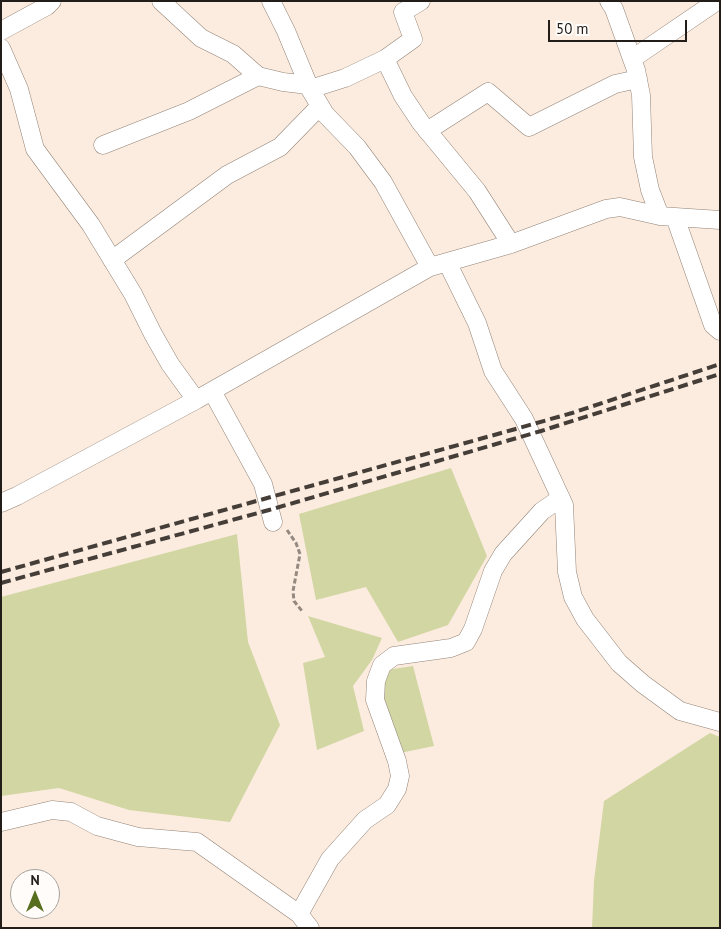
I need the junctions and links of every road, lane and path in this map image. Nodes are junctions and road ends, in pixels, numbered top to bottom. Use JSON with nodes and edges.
{"nodes":[{"id":1,"x":52,"y":1,"type":"edge"},
{"id":2,"x":161,"y":1,"type":"edge"},
{"id":3,"x":271,"y":1,"type":"edge"},
{"id":4,"x":421,"y":1,"type":"edge"},
{"id":5,"x":609,"y":1,"type":"edge"},
{"id":6,"x":717,"y":1,"type":"edge"},
{"id":7,"x":1,"y":31,"type":"edge"},
{"id":8,"x":1,"y":48,"type":"edge"},
{"id":9,"x":385,"y":59,"type":"junction"},
{"id":10,"x":632,"y":59,"type":"junction"},
{"id":11,"x":258,"y":76,"type":"junction"},
{"id":12,"x":638,"y":79,"type":"junction"},
{"id":13,"x":309,"y":87,"type":"junction"},
{"id":14,"x":320,"y":106,"type":"junction"},
{"id":15,"x":427,"y":131,"type":"junction"},
{"id":16,"x":103,"y":145,"type":"dead end"},
{"id":17,"x":667,"y":216,"type":"junction"},
{"id":18,"x":720,"y":220,"type":"edge"},
{"id":19,"x":511,"y":244,"type":"junction"},
{"id":20,"x":112,"y":260,"type":"junction"},
{"id":21,"x":439,"y":264,"type":"junction"},
{"id":22,"x":720,"y":331,"type":"edge"},
{"id":23,"x":212,"y":391,"type":"junction"},
{"id":24,"x":196,"y":400,"type":"junction"},
{"id":25,"x":561,"y":498,"type":"junction"},
{"id":26,"x":1,"y":503,"type":"edge"},
{"id":27,"x":274,"y":522,"type":"joint"},
{"id":28,"x":302,"y":611,"type":"dead end"},
{"id":29,"x":720,"y":722,"type":"edge"},
{"id":30,"x":1,"y":822,"type":"edge"},
{"id":31,"x":299,"y":914,"type":"junction"},
{"id":32,"x":310,"y":928,"type":"edge"}],
"edges":[{"from":1,"to":7,"type":"street"},
{"from":2,"to":11,"type":"street"},
{"from":3,"to":13,"type":"street"},
{"from":4,"to":9,"type":"street"},
{"from":5,"to":10,"type":"street"},
{"from":6,"to":10,"type":"street"},
{"from":8,"to":20,"type":"street"},
{"from":9,"to":13,"type":"street"},
{"from":9,"to":15,"type":"street"},
{"from":10,"to":12,"type":"street"},
{"from":11,"to":13,"type":"street"},
{"from":11,"to":16,"type":"street"},
{"from":12,"to":15,"type":"street"},
{"from":12,"to":17,"type":"street"},
{"from":13,"to":14,"type":"street"},
{"from":14,"to":20,"type":"street"},
{"from":14,"to":21,"type":"street"},
{"from":15,"to":19,"type":"street"},
{"from":17,"to":18,"type":"street"},
{"from":17,"to":19,"type":"street"},
{"from":17,"to":22,"type":"street"},
{"from":19,"to":21,"type":"street"},
{"from":20,"to":24,"type":"street"},
{"from":21,"to":23,"type":"street"},
{"from":21,"to":25,"type":"street"},
{"from":23,"to":24,"type":"street"},
{"from":23,"to":27,"type":"street"},
{"from":24,"to":26,"type":"street"},
{"from":25,"to":29,"type":"street"},
{"from":25,"to":31,"type":"street"},
{"from":27,"to":28,"type":"path"},
{"from":30,"to":31,"type":"street"},
{"from":31,"to":32,"type":"street"}]}
